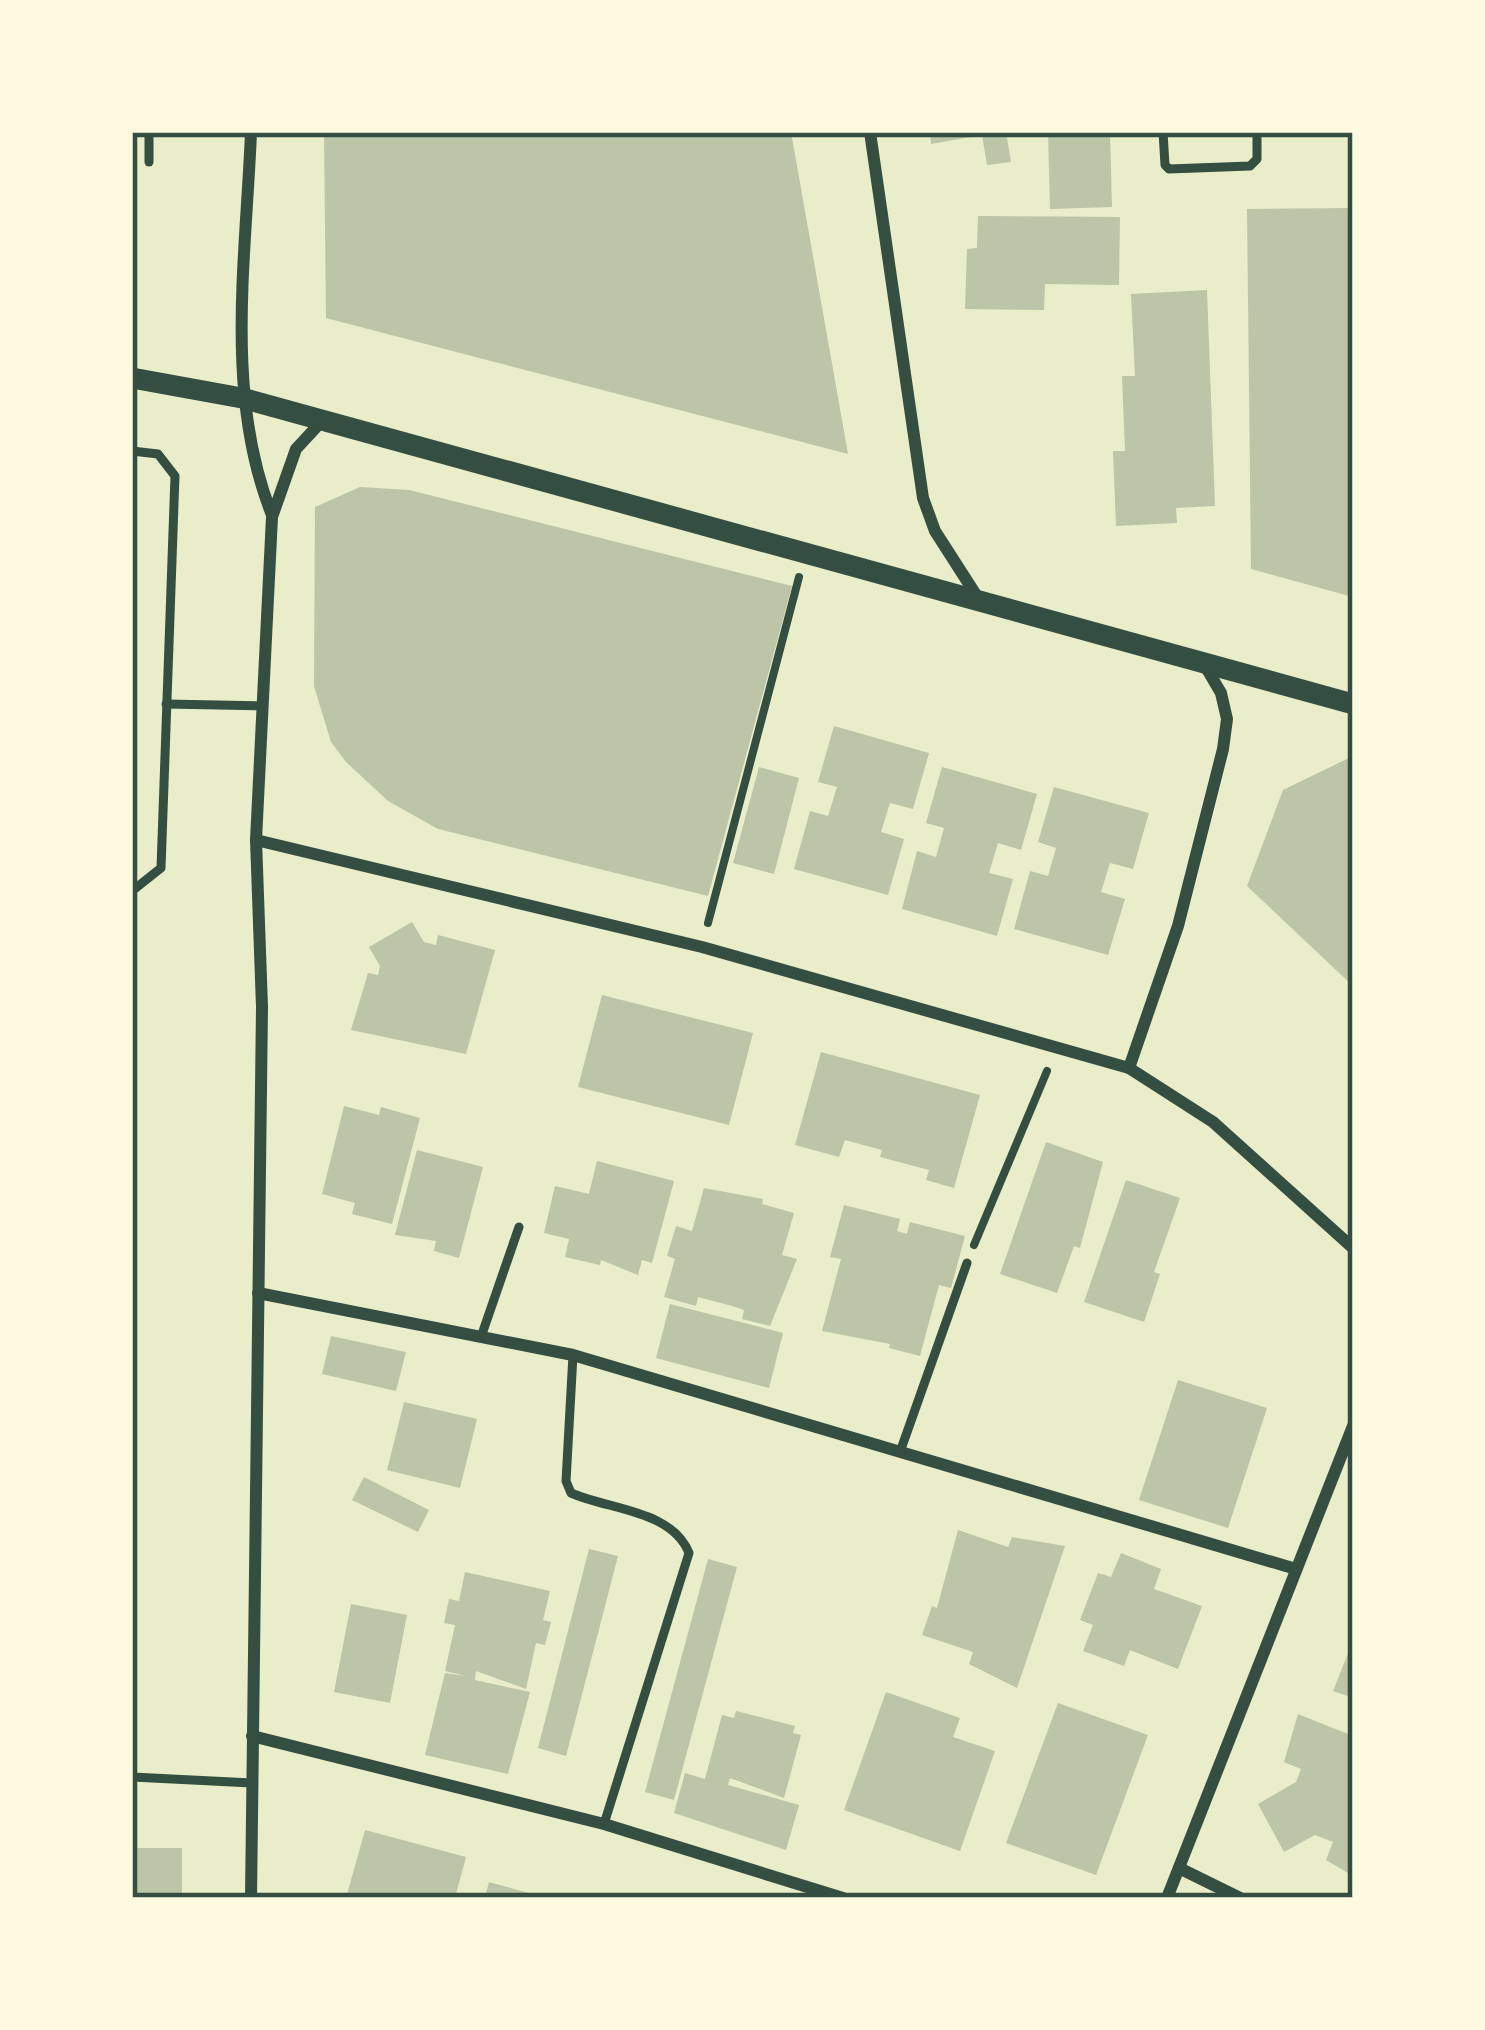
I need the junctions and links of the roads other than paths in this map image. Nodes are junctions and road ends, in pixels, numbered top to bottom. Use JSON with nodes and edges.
{"nodes":[{"id":1,"x":149,"y":132,"type":"edge"},
{"id":2,"x":250,"y":132,"type":"edge"},
{"id":3,"x":871,"y":132,"type":"edge"},
{"id":4,"x":1163,"y":132,"type":"edge"},
{"id":5,"x":1257,"y":132,"type":"edge"},
{"id":6,"x":149,"y":162,"type":"dead end"},
{"id":7,"x":132,"y":377,"type":"edge"},
{"id":8,"x":242,"y":398,"type":"junction"},
{"id":9,"x":322,"y":421,"type":"junction"},
{"id":10,"x":132,"y":451,"type":"edge"},
{"id":11,"x":272,"y":517,"type":"junction"},
{"id":12,"x":979,"y":601,"type":"junction"},
{"id":13,"x":1203,"y":664,"type":"junction"},
{"id":14,"x":166,"y":704,"type":"junction"},
{"id":15,"x":1353,"y":704,"type":"edge"},
{"id":16,"x":263,"y":706,"type":"junction"},
{"id":17,"x":256,"y":839,"type":"junction"},
{"id":18,"x":132,"y":891,"type":"edge"},
{"id":19,"x":1129,"y":1068,"type":"junction"},
{"id":20,"x":518,"y":1228,"type":"dead end"},
{"id":21,"x":1353,"y":1248,"type":"edge"},
{"id":22,"x":967,"y":1263,"type":"road end"},
{"id":23,"x":258,"y":1293,"type":"junction"},
{"id":24,"x":481,"y":1337,"type":"junction"},
{"id":25,"x":573,"y":1355,"type":"junction"},
{"id":26,"x":1353,"y":1426,"type":"edge"},
{"id":27,"x":900,"y":1452,"type":"junction"},
{"id":28,"x":1296,"y":1569,"type":"junction"},
{"id":29,"x":252,"y":1736,"type":"junction"},
{"id":30,"x":132,"y":1778,"type":"edge"},
{"id":31,"x":252,"y":1783,"type":"junction"},
{"id":32,"x":604,"y":1824,"type":"junction"},
{"id":33,"x":1179,"y":1868,"type":"junction"},
{"id":34,"x":251,"y":1898,"type":"edge"},
{"id":35,"x":843,"y":1898,"type":"edge"},
{"id":36,"x":1167,"y":1898,"type":"edge"},
{"id":37,"x":1240,"y":1898,"type":"edge"}],
"edges":[{"from":1,"to":6,"type":"lane"},
{"from":2,"to":8,"type":"street"},
{"from":3,"to":12,"type":"street"},
{"from":4,"to":5,"type":"lane"},
{"from":7,"to":8,"type":"street"},
{"from":8,"to":9,"type":"street"},
{"from":8,"to":11,"type":"street"},
{"from":9,"to":11,"type":"street"},
{"from":9,"to":12,"type":"street"},
{"from":10,"to":14,"type":"lane"},
{"from":11,"to":16,"type":"street"},
{"from":12,"to":13,"type":"street"},
{"from":13,"to":15,"type":"street"},
{"from":13,"to":19,"type":"street"},
{"from":14,"to":16,"type":"lane"},
{"from":14,"to":18,"type":"lane"},
{"from":16,"to":17,"type":"street"},
{"from":17,"to":19,"type":"street"},
{"from":17,"to":23,"type":"street"},
{"from":19,"to":21,"type":"street"},
{"from":20,"to":24,"type":"lane"},
{"from":22,"to":27,"type":"lane"},
{"from":23,"to":24,"type":"street"},
{"from":23,"to":29,"type":"street"},
{"from":24,"to":25,"type":"street"},
{"from":25,"to":27,"type":"street"},
{"from":25,"to":32,"type":"lane"},
{"from":26,"to":28,"type":"street"},
{"from":27,"to":28,"type":"street"},
{"from":28,"to":33,"type":"street"},
{"from":29,"to":31,"type":"street"},
{"from":29,"to":32,"type":"street"},
{"from":30,"to":31,"type":"lane"},
{"from":31,"to":34,"type":"street"},
{"from":32,"to":35,"type":"street"},
{"from":33,"to":36,"type":"street"},
{"from":33,"to":37,"type":"street"}]}
